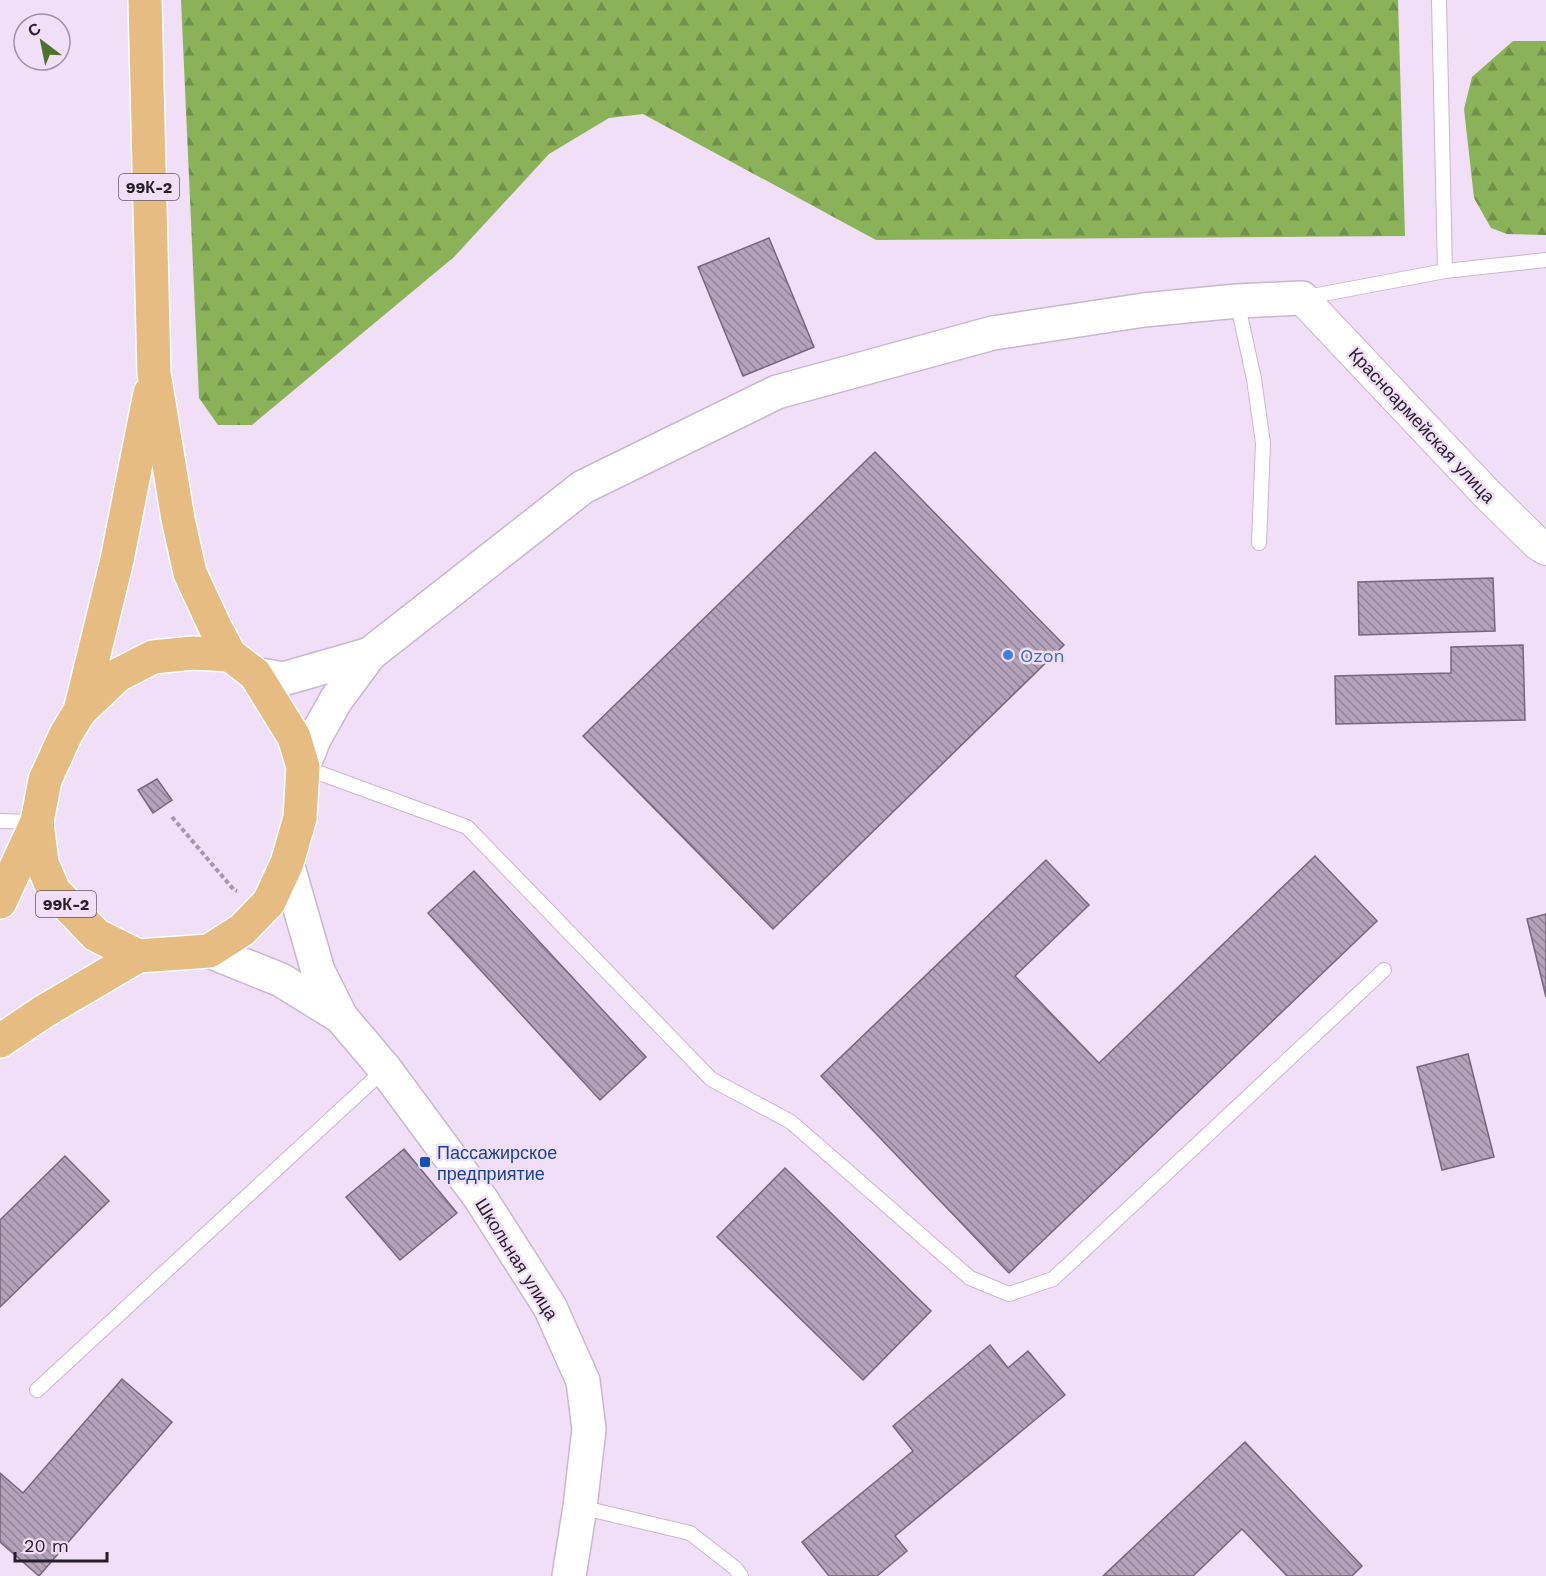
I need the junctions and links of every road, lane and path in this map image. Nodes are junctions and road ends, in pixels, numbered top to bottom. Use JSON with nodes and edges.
{"nodes":[{"id":1,"x":145,"y":0,"type":"edge"},
{"id":2,"x":1439,"y":0,"type":"edge"},
{"id":3,"x":1546,"y":260,"type":"edge"},
{"id":4,"x":1446,"y":271,"type":"junction"},
{"id":5,"x":1302,"y":298,"type":"junction"},
{"id":6,"x":1238,"y":301,"type":"junction"},
{"id":7,"x":154,"y":373,"type":"junction"},
{"id":8,"x":1259,"y":543,"type":"dead end"},
{"id":9,"x":1546,"y":549,"type":"edge"},
{"id":10,"x":370,"y":654,"type":"junction"},
{"id":11,"x":243,"y":665,"type":"junction"},
{"id":12,"x":80,"y":711,"type":"junction"},
{"id":13,"x":303,"y":767,"type":"junction"},
{"id":14,"x":172,"y":817,"type":"dead end"},
{"id":15,"x":0,"y":821,"type":"edge"},
{"id":16,"x":37,"y":822,"type":"junction"},
{"id":17,"x":287,"y":863,"type":"junction"},
{"id":18,"x":0,"y":902,"type":"edge"},
{"id":19,"x":269,"y":902,"type":"junction"},
{"id":20,"x":209,"y":951,"type":"junction"},
{"id":21,"x":138,"y":956,"type":"junction"},
{"id":22,"x":1384,"y":969,"type":"dead end"},
{"id":23,"x":341,"y":1017,"type":"junction"},
{"id":24,"x":0,"y":1041,"type":"edge"},
{"id":25,"x":385,"y":1069,"type":"junction"},
{"id":26,"x":37,"y":1390,"type":"dead end"},
{"id":27,"x":580,"y":1507,"type":"junction"},
{"id":28,"x":569,"y":1576,"type":"edge"},
{"id":29,"x":741,"y":1576,"type":"edge"}],
"edges":[{"from":1,"to":7,"type":"main road","number":"99К-2"},
{"from":2,"to":4,"type":"lane"},
{"from":3,"to":4,"type":"lane"},
{"from":4,"to":5,"type":"lane"},
{"from":5,"to":6,"type":"main road"},
{"from":5,"to":9,"type":"street","name":"Красноармейская улица"},
{"from":6,"to":8,"type":"lane"},
{"from":6,"to":10,"type":"main road"},
{"from":7,"to":11,"type":"main road","number":"99К-2"},
{"from":7,"to":12,"type":"main road","number":"99К-2"},
{"from":10,"to":11,"type":"main road"},
{"from":10,"to":13,"type":"main road"},
{"from":11,"to":12,"type":"main road","number":"99К-2"},
{"from":11,"to":13,"type":"main road","number":"99К-2"},
{"from":12,"to":16,"type":"main road","number":"99К-2"},
{"from":13,"to":17,"type":"main road","number":"99К-2"},
{"from":13,"to":22,"type":"lane"},
{"from":14,"to":19,"type":"path"},
{"from":15,"to":16,"type":"lane"},
{"from":16,"to":18,"type":"main road","number":"99К-2"},
{"from":16,"to":21,"type":"main road","number":"99К-2"},
{"from":17,"to":19,"type":"main road","number":"99К-2"},
{"from":17,"to":23,"type":"main road"},
{"from":19,"to":20,"type":"main road","number":"99К-2"},
{"from":20,"to":21,"type":"main road","number":"99К-2"},
{"from":20,"to":23,"type":"main road"},
{"from":21,"to":24,"type":"main road","number":"99К-2"},
{"from":23,"to":25,"type":"main road","name":"Школьная улица"},
{"from":25,"to":26,"type":"lane"},
{"from":25,"to":27,"type":"main road","name":"Школьная улица"},
{"from":27,"to":28,"type":"main road","name":"Школьная улица"},
{"from":27,"to":29,"type":"lane"}]}
